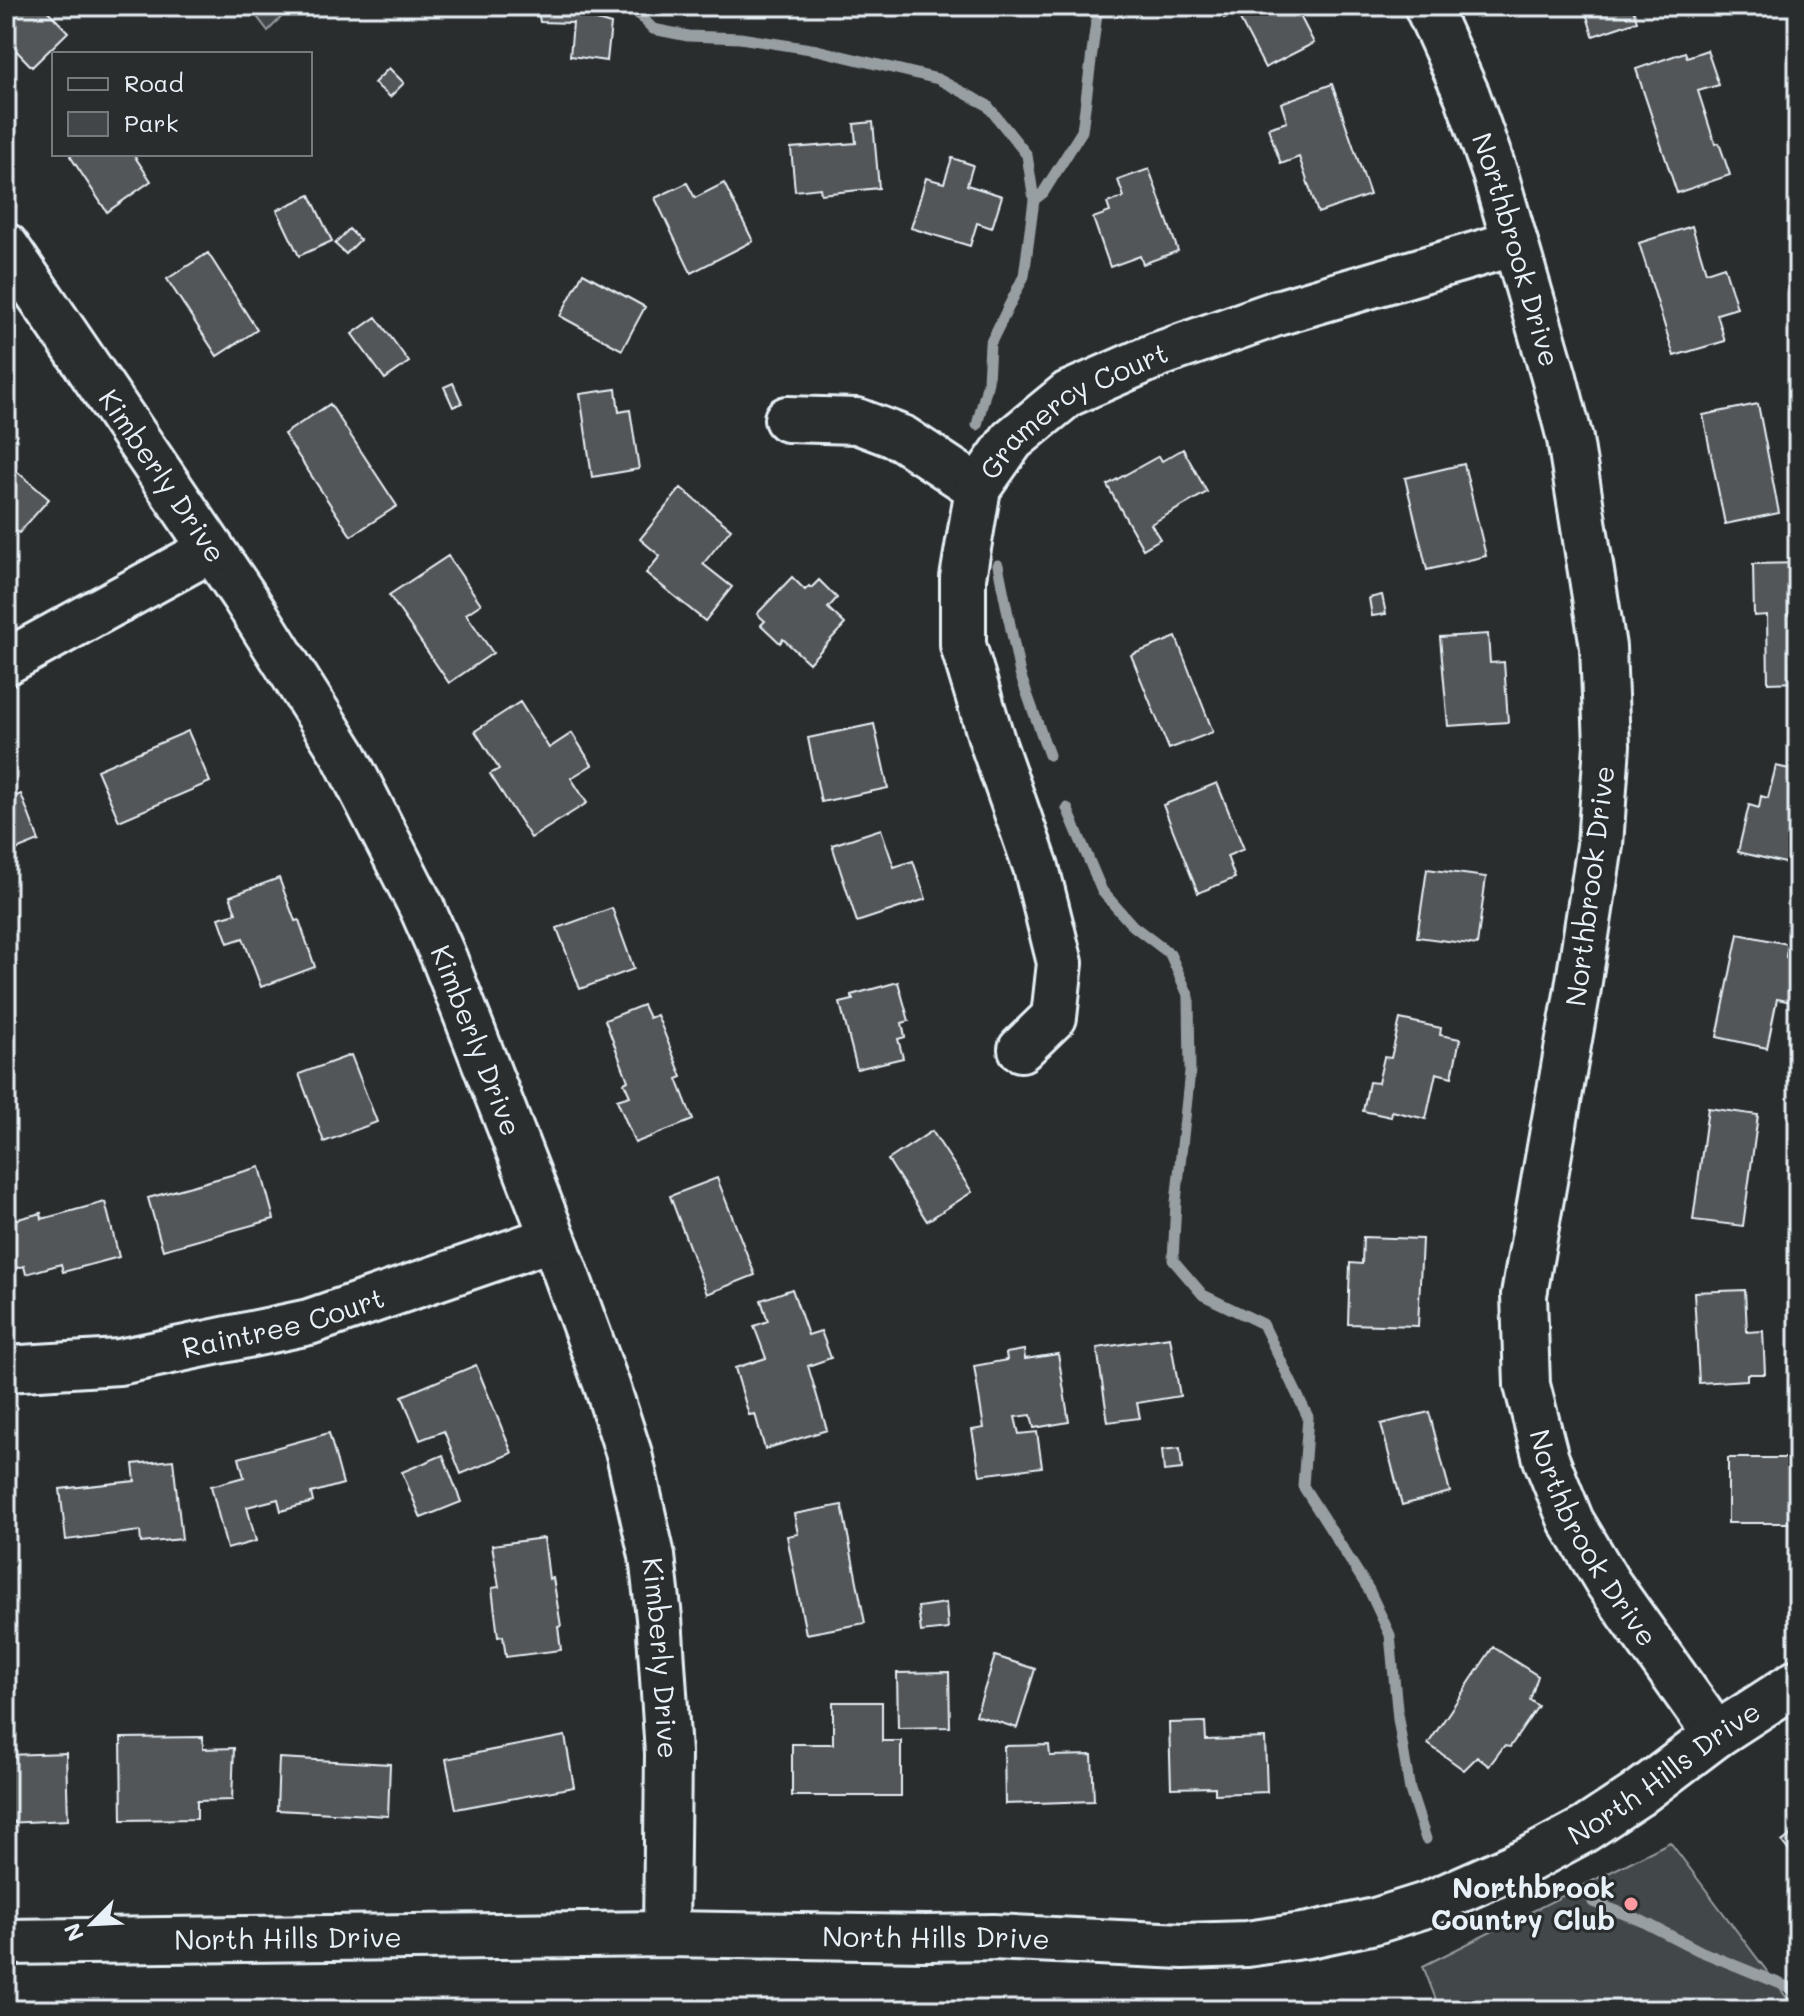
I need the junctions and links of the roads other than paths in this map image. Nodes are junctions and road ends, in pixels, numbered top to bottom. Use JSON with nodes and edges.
{"nodes":[{"id":1,"x":1427,"y":6,"type":"edge"},
{"id":2,"x":1515,"y":243,"type":"junction"},
{"id":3,"x":6,"y":246,"type":"edge"},
{"id":4,"x":787,"y":419,"type":"dead end"},
{"id":5,"x":978,"y":488,"type":"junction"},
{"id":6,"x":212,"y":549,"type":"junction"},
{"id":7,"x":6,"y":662,"type":"edge"},
{"id":8,"x":1021,"y":1049,"type":"dead end"},
{"id":9,"x":553,"y":1238,"type":"junction"},
{"id":10,"x":6,"y":1369,"type":"edge"},
{"id":11,"x":1798,"y":1682,"type":"edge"},
{"id":12,"x":1716,"y":1735,"type":"junction"},
{"id":13,"x":666,"y":1934,"type":"junction"},
{"id":14,"x":6,"y":1942,"type":"edge"}],
"edges":[{"from":1,"to":2,"type":"street","name":"Northbrook Drive"},
{"from":2,"to":5,"type":"street","name":"Gramercy Court"},
{"from":2,"to":12,"type":"street","name":"Northbrook Drive"},
{"from":3,"to":6,"type":"street","name":"Kimberly Drive"},
{"from":4,"to":5,"type":"street"},
{"from":5,"to":8,"type":"street","name":"Gramercy Court"},
{"from":6,"to":7,"type":"street"},
{"from":6,"to":9,"type":"street","name":"Kimberly Drive"},
{"from":9,"to":10,"type":"street","name":"Raintree Court"},
{"from":9,"to":13,"type":"street","name":"Kimberly Drive"},
{"from":11,"to":12,"type":"street","name":"North Hills Drive"},
{"from":12,"to":13,"type":"street","name":"North Hills Drive"},
{"from":13,"to":14,"type":"street","name":"North Hills Drive"}]}
